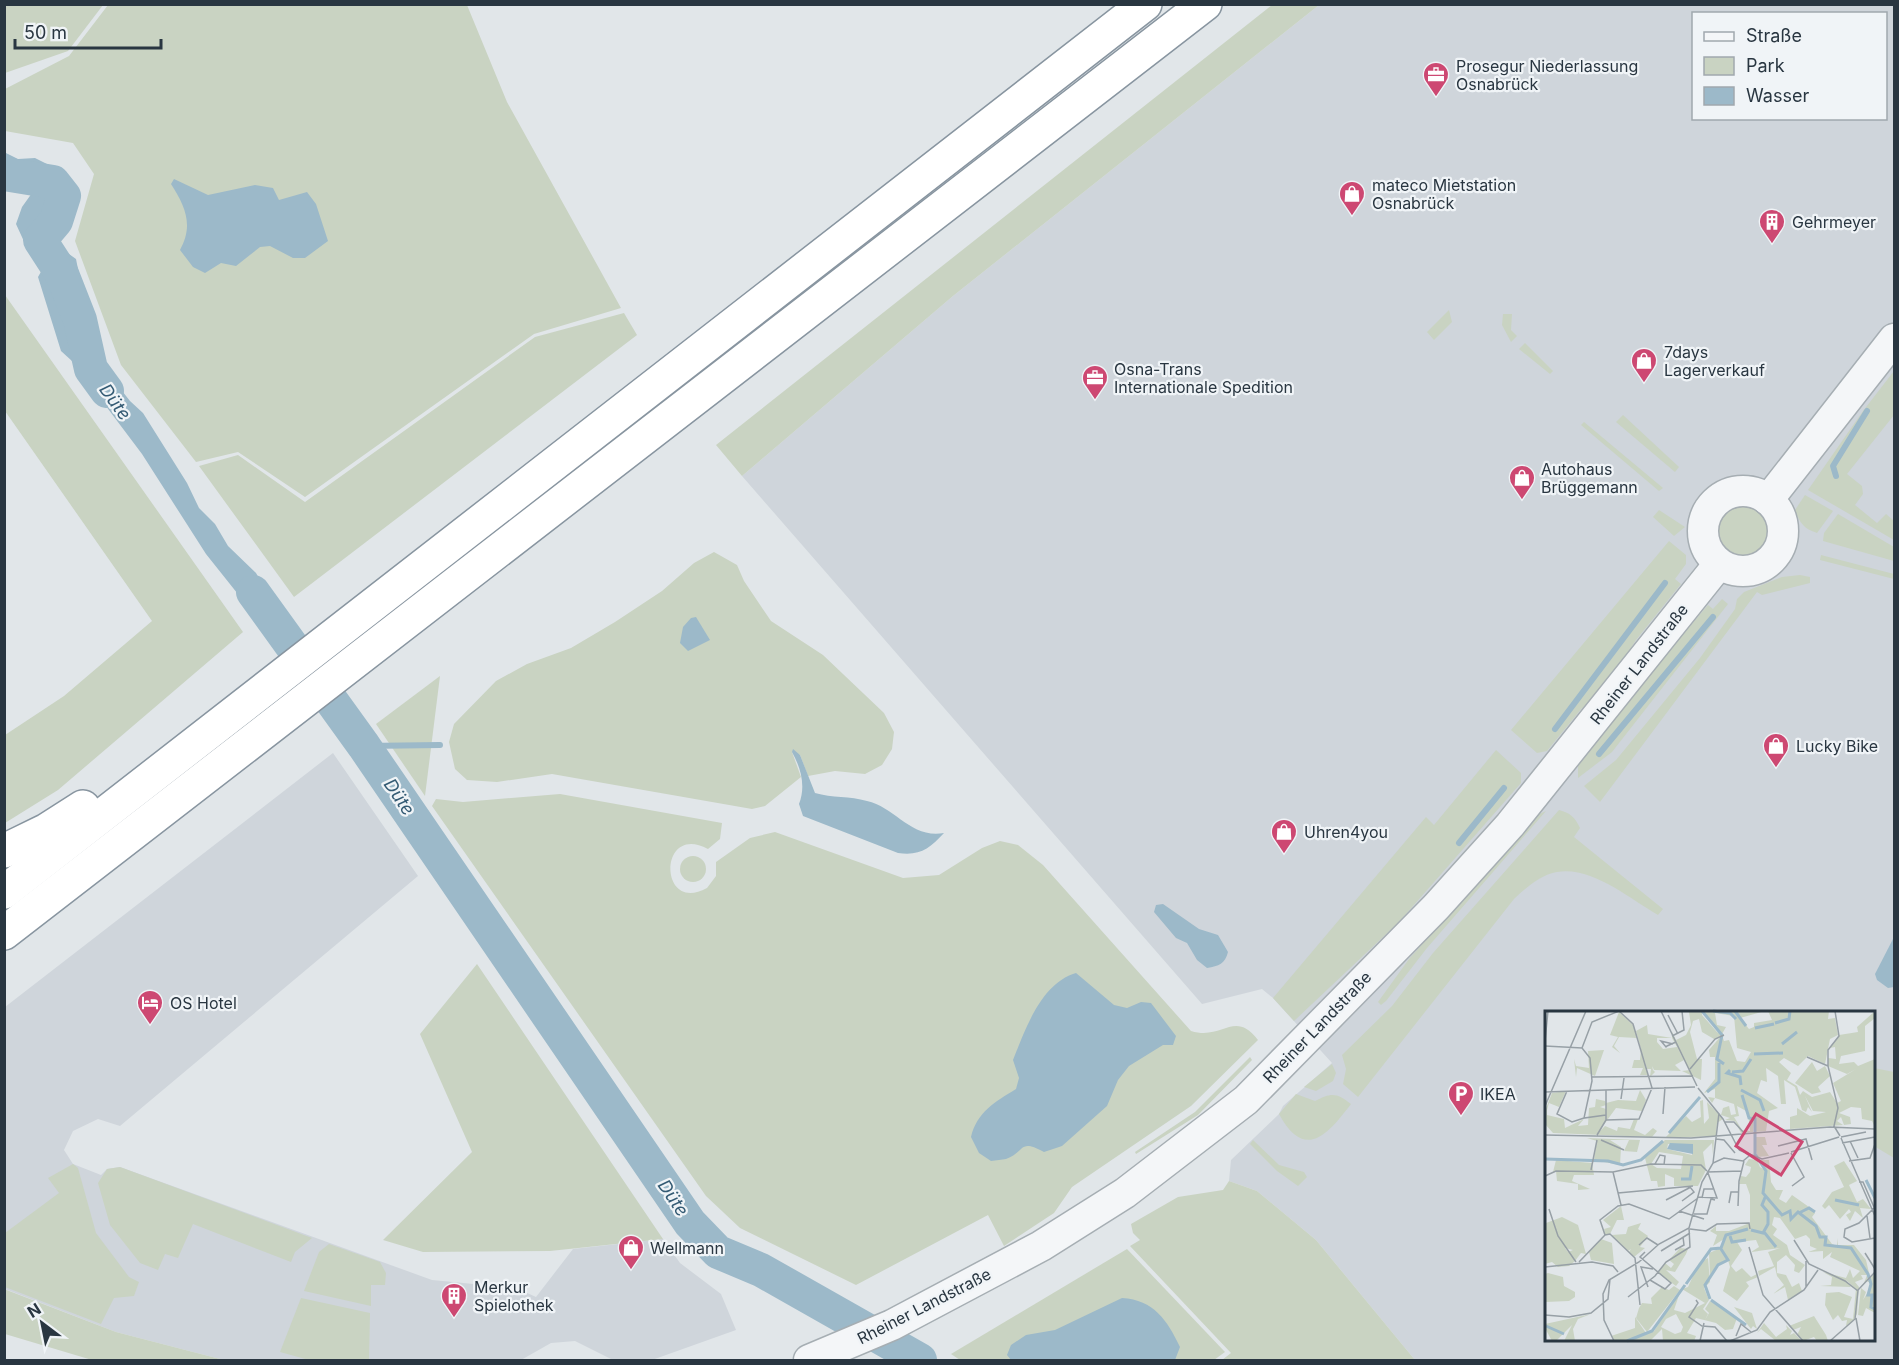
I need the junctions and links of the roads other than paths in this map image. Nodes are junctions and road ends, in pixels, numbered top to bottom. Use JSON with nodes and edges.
{"nodes":[{"id":1,"x":1145,"y":4,"type":"edge"},
{"id":2,"x":1205,"y":4,"type":"edge"},
{"id":3,"x":1894,"y":339,"type":"edge"},
{"id":4,"x":1768,"y":500,"type":"junction"},
{"id":5,"x":1719,"y":564,"type":"junction"},
{"id":6,"x":162,"y":770,"type":"junction"},
{"id":7,"x":4,"y":851,"type":"edge"},
{"id":8,"x":4,"y":891,"type":"edge"},
{"id":9,"x":4,"y":933,"type":"edge"},
{"id":10,"x":809,"y":1360,"type":"edge"}],
"edges":[{"from":1,"to":6,"type":"highway"},
{"from":2,"to":9,"type":"highway"},
{"from":3,"to":4,"type":"street"},
{"from":4,"to":5,"type":"street"},
{"from":4,"to":5,"type":"street"},
{"from":5,"to":10,"type":"street","name":"Rheiner Landstraße"},
{"from":6,"to":7,"type":"highway"},
{"from":6,"to":8,"type":"highway"}]}
